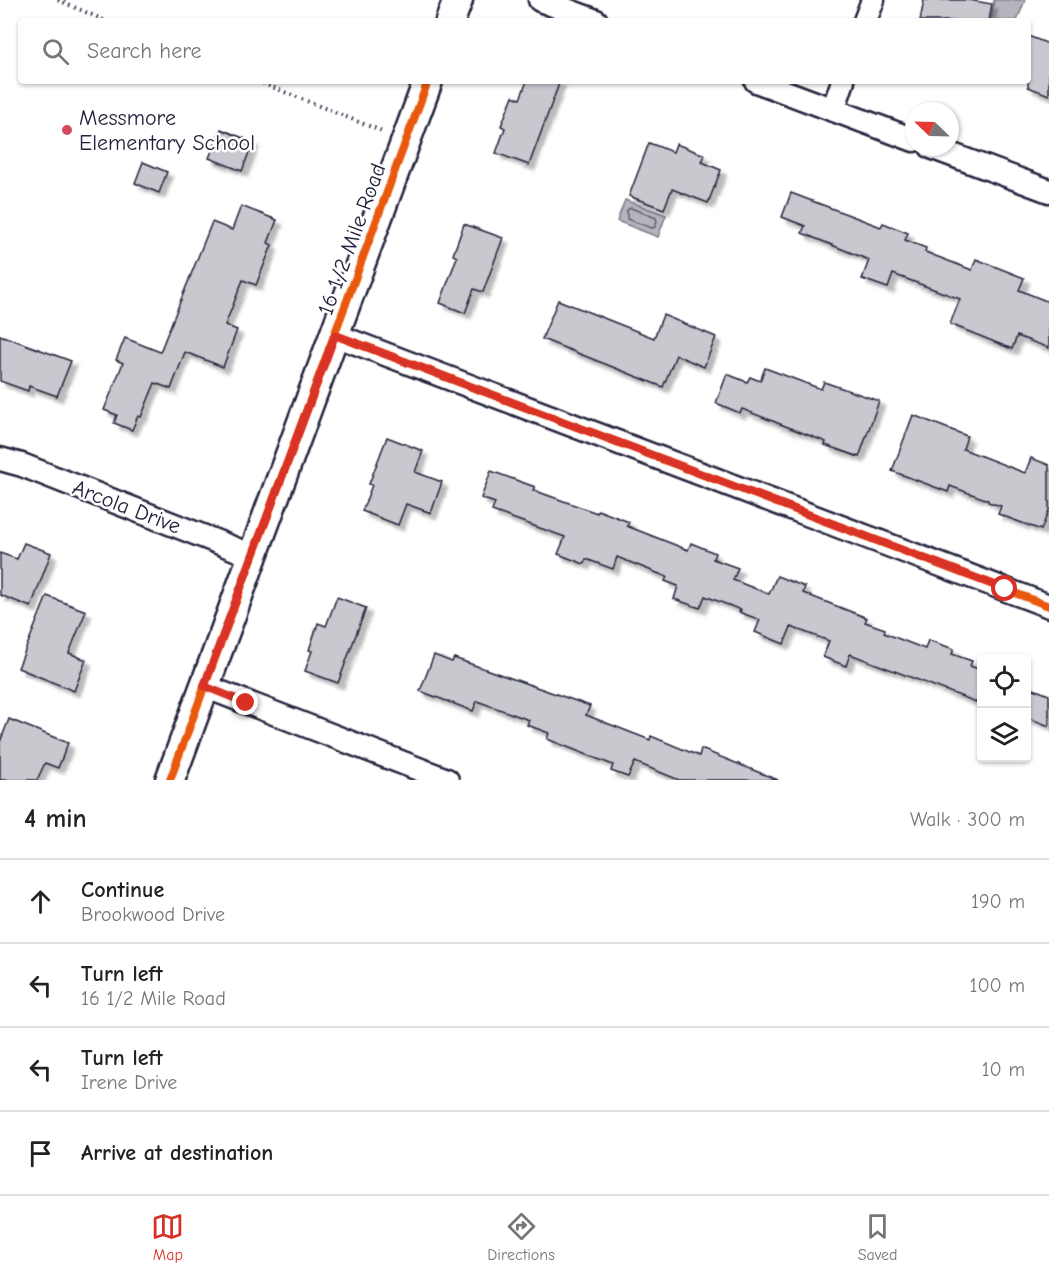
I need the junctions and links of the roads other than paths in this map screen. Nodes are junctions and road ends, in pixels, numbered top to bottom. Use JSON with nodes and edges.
{"nodes":[{"id":1,"x":458,"y":0,"type":"edge"},
{"id":2,"x":540,"y":0,"type":"edge"},
{"id":3,"x":873,"y":0,"type":"edge"},
{"id":4,"x":451,"y":18,"type":"edge"},
{"id":5,"x":588,"y":18,"type":"edge"},
{"id":6,"x":866,"y":18,"type":"edge"},
{"id":7,"x":427,"y":84,"type":"edge"},
{"id":8,"x":764,"y":84,"type":"edge"},
{"id":9,"x":842,"y":84,"type":"edge"},
{"id":10,"x":832,"y":110,"type":"junction"},
{"id":11,"x":905,"y":137,"type":"edge"},
{"id":12,"x":955,"y":156,"type":"edge"},
{"id":13,"x":1049,"y":191,"type":"edge"},
{"id":14,"x":335,"y":335,"type":"junction"},
{"id":15,"x":0,"y":459,"type":"edge"},
{"id":16,"x":253,"y":556,"type":"junction"},
{"id":17,"x":1049,"y":606,"type":"edge"},
{"id":18,"x":204,"y":686,"type":"junction"},
{"id":19,"x":170,"y":780,"type":"edge"},
{"id":20,"x":447,"y":780,"type":"edge"}],
"edges":[{"from":1,"to":4,"type":"street"},
{"from":2,"to":5,"type":"street"},
{"from":3,"to":6,"type":"street"},
{"from":7,"to":14,"type":"street","name":"16 1/2 Mile Road"},
{"from":8,"to":10,"type":"street"},
{"from":9,"to":10,"type":"street"},
{"from":10,"to":11,"type":"street"},
{"from":12,"to":13,"type":"street"},
{"from":14,"to":16,"type":"street","name":"16 1/2 Mile Road"},
{"from":14,"to":17,"type":"street"},
{"from":15,"to":16,"type":"street","name":"Arcola Drive"},
{"from":16,"to":18,"type":"street","name":"16 1/2 Mile Road"},
{"from":18,"to":19,"type":"street","name":"16 1/2 Mile Road"},
{"from":18,"to":20,"type":"street"}]}
